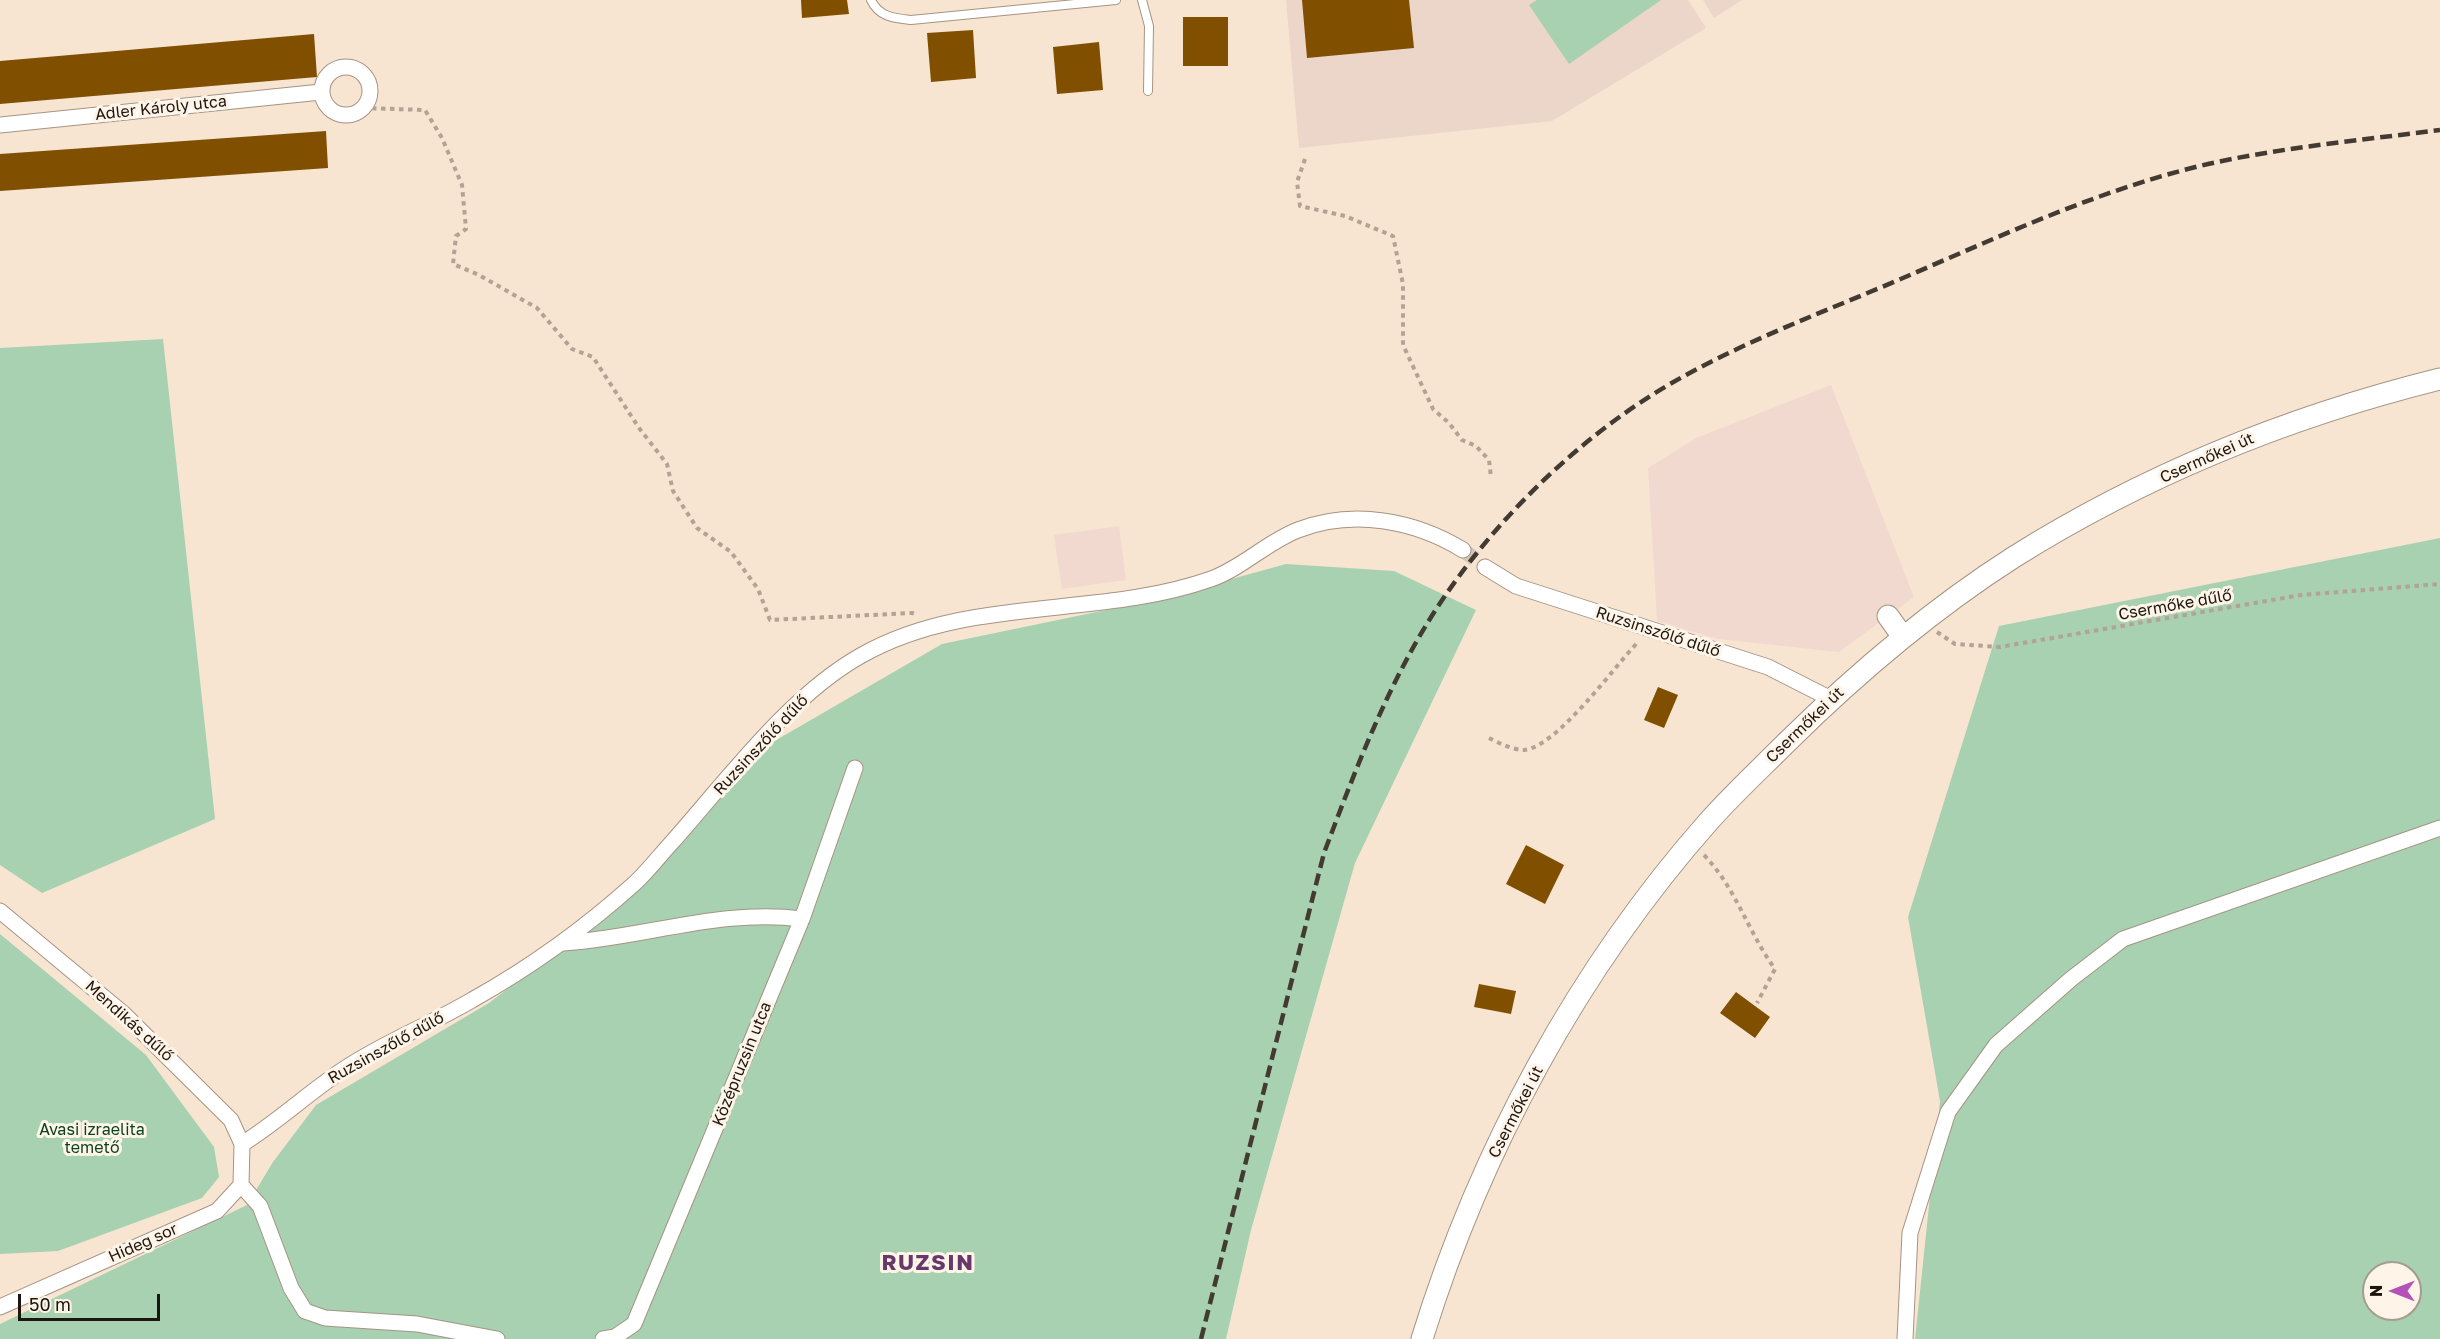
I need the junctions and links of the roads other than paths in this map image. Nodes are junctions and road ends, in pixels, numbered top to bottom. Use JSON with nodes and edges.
{"nodes":[{"id":1,"x":871,"y":0,"type":"edge"},
{"id":2,"x":1116,"y":0,"type":"edge"},
{"id":3,"x":1142,"y":0,"type":"edge"},
{"id":4,"x":1148,"y":91,"type":"dead end"},
{"id":5,"x":321,"y":92,"type":"junction"},
{"id":6,"x":0,"y":125,"type":"edge"},
{"id":7,"x":2440,"y":379,"type":"edge"},
{"id":8,"x":1463,"y":550,"type":"tunnel mouth"},
{"id":9,"x":1485,"y":567,"type":"tunnel mouth"},
{"id":10,"x":1888,"y":616,"type":"dead end"},
{"id":11,"x":1903,"y":638,"type":"junction"},
{"id":12,"x":1831,"y":699,"type":"junction"},
{"id":13,"x":855,"y":768,"type":"dead end"},
{"id":14,"x":2440,"y":828,"type":"edge"},
{"id":15,"x":0,"y":911,"type":"edge"},
{"id":16,"x":802,"y":919,"type":"junction"},
{"id":17,"x":564,"y":942,"type":"junction"},
{"id":18,"x":242,"y":1144,"type":"junction"},
{"id":19,"x":241,"y":1185,"type":"junction"},
{"id":20,"x":0,"y":1307,"type":"edge"},
{"id":21,"x":497,"y":1339,"type":"edge"},
{"id":22,"x":603,"y":1339,"type":"edge"},
{"id":23,"x":1422,"y":1339,"type":"edge"},
{"id":24,"x":1905,"y":1339,"type":"edge"}],
"edges":[{"from":1,"to":2,"type":"lane"},
{"from":3,"to":4,"type":"lane"},
{"from":5,"to":5,"type":"street"},
{"from":5,"to":6,"type":"street","name":"Adler Károly utca"},
{"from":7,"to":11,"type":"main road","name":"Csermőkei út"},
{"from":8,"to":17,"type":"street","name":"Ruzsinszőlő dűlő"},
{"from":9,"to":12,"type":"street","name":"Ruzsinszőlő dűlő"},
{"from":10,"to":11,"type":"main road"},
{"from":11,"to":12,"type":"main road","name":"Csermőkei út"},
{"from":12,"to":23,"type":"main road","name":"Csermőkei út"},
{"from":13,"to":16,"type":"street","name":"Középruzsin utca"},
{"from":14,"to":24,"type":"street"},
{"from":15,"to":18,"type":"street","name":"Mendikás dűlő"},
{"from":16,"to":17,"type":"street"},
{"from":16,"to":22,"type":"street","name":"Középruzsin utca"},
{"from":17,"to":18,"type":"street","name":"Ruzsinszőlő dűlő"},
{"from":18,"to":19,"type":"street"},
{"from":19,"to":20,"type":"street","name":"Hideg sor"},
{"from":19,"to":21,"type":"street"}]}
